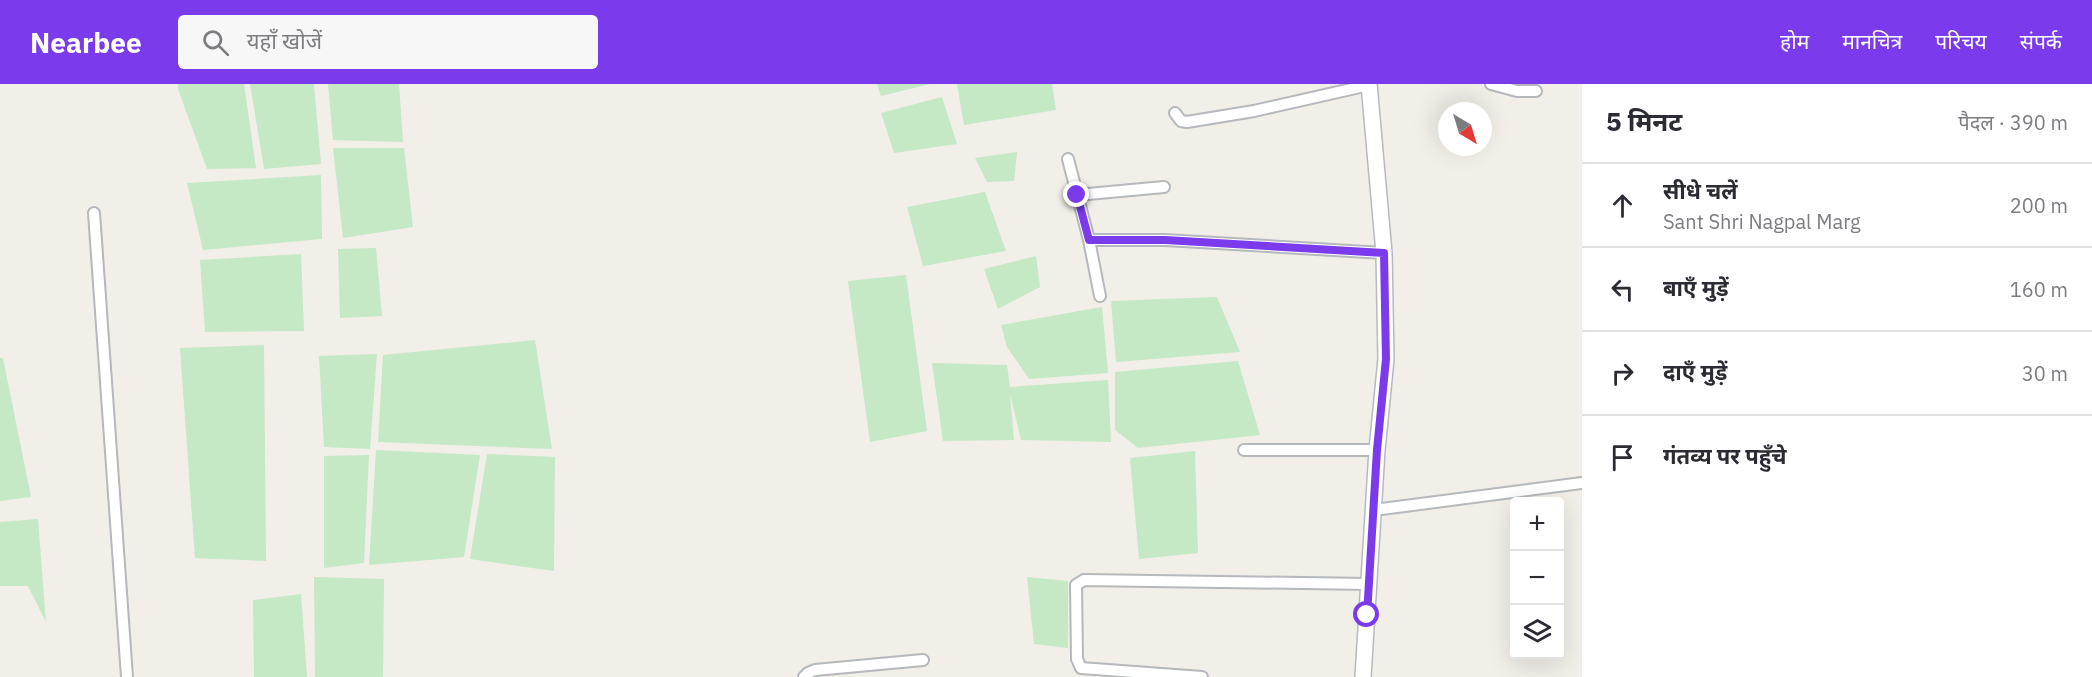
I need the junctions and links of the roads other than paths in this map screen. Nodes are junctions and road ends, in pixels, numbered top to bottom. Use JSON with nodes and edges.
{"nodes":[{"id":1,"x":1491,"y":84,"type":"edge"},
{"id":2,"x":1369,"y":85,"type":"edge"},
{"id":3,"x":1536,"y":91,"type":"dead end"},
{"id":4,"x":1175,"y":113,"type":"dead end"},
{"id":5,"x":1068,"y":159,"type":"dead end"},
{"id":6,"x":1164,"y":187,"type":"dead end"},
{"id":7,"x":1077,"y":195,"type":"junction"},
{"id":8,"x":94,"y":213,"type":"dead end"},
{"id":9,"x":1089,"y":240,"type":"junction"},
{"id":10,"x":1384,"y":253,"type":"junction"},
{"id":11,"x":1100,"y":296,"type":"dead end"},
{"id":12,"x":1244,"y":450,"type":"dead end"},
{"id":13,"x":1377,"y":450,"type":"junction"},
{"id":14,"x":1582,"y":483,"type":"edge"},
{"id":15,"x":1374,"y":510,"type":"junction"},
{"id":16,"x":1368,"y":584,"type":"junction"},
{"id":17,"x":923,"y":660,"type":"dead end"},
{"id":18,"x":127,"y":677,"type":"edge"},
{"id":19,"x":804,"y":677,"type":"edge"},
{"id":20,"x":1202,"y":677,"type":"edge"},
{"id":21,"x":1363,"y":677,"type":"edge"}],
"edges":[{"from":1,"to":3,"type":"street"},
{"from":2,"to":4,"type":"street"},
{"from":2,"to":10,"type":"main road"},
{"from":5,"to":7,"type":"street"},
{"from":6,"to":7,"type":"street"},
{"from":7,"to":9,"type":"street"},
{"from":8,"to":18,"type":"street"},
{"from":9,"to":10,"type":"street"},
{"from":9,"to":11,"type":"street"},
{"from":10,"to":13,"type":"main road"},
{"from":12,"to":13,"type":"street"},
{"from":13,"to":15,"type":"main road"},
{"from":14,"to":15,"type":"street"},
{"from":15,"to":16,"type":"main road"},
{"from":16,"to":20,"type":"street"},
{"from":16,"to":21,"type":"main road"},
{"from":17,"to":19,"type":"street"}]}
